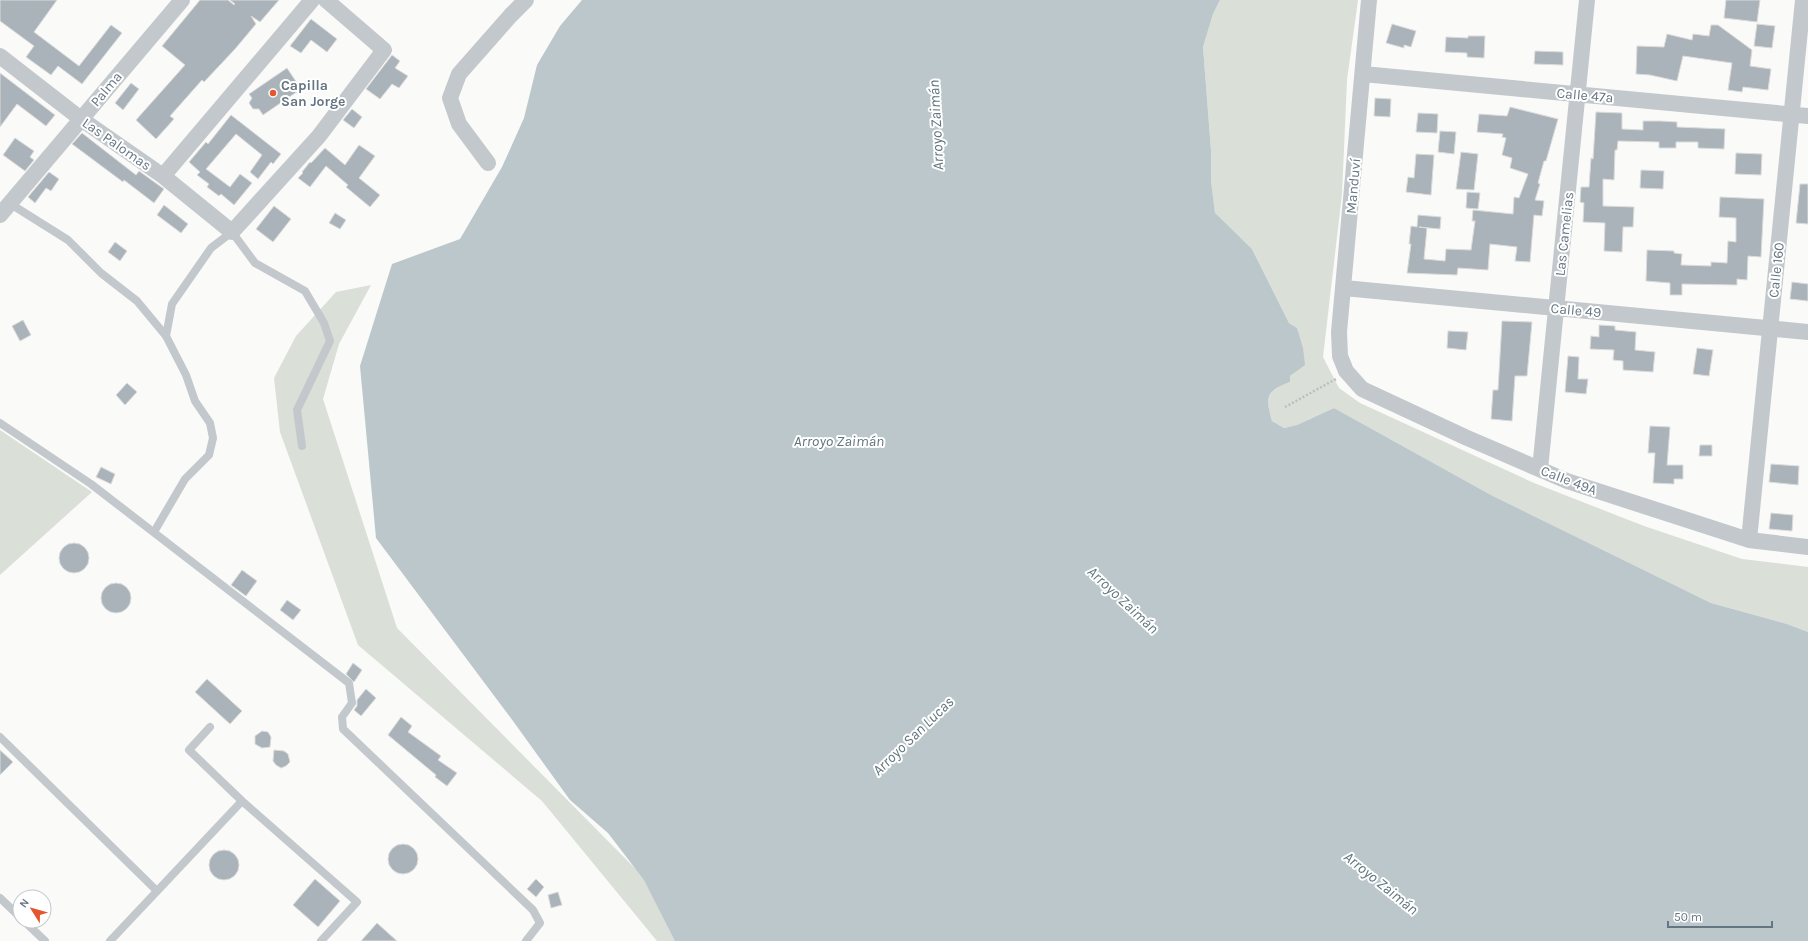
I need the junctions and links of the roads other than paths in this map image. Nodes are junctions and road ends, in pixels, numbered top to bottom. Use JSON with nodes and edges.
{"nodes":[{"id":1,"x":182,"y":0,"type":"edge"},
{"id":2,"x":312,"y":0,"type":"edge"},
{"id":3,"x":326,"y":0,"type":"edge"},
{"id":4,"x":526,"y":0,"type":"edge"},
{"id":5,"x":1369,"y":0,"type":"edge"},
{"id":6,"x":1587,"y":0,"type":"edge"},
{"id":7,"x":1803,"y":0,"type":"edge"},
{"id":8,"x":0,"y":56,"type":"edge"},
{"id":9,"x":1363,"y":74,"type":"junction"},
{"id":10,"x":1578,"y":95,"type":"junction"},
{"id":11,"x":1791,"y":115,"type":"junction"},
{"id":12,"x":1808,"y":116,"type":"edge"},
{"id":13,"x":81,"y":119,"type":"junction"},
{"id":14,"x":488,"y":162,"type":"dead end"},
{"id":15,"x":162,"y":176,"type":"junction"},
{"id":16,"x":5,"y":209,"type":"edge"},
{"id":17,"x":232,"y":232,"type":"junction"},
{"id":18,"x":1344,"y":288,"type":"junction"},
{"id":19,"x":1556,"y":308,"type":"junction"},
{"id":20,"x":1770,"y":328,"type":"junction"},
{"id":21,"x":1808,"y":332,"type":"edge"},
{"id":22,"x":166,"y":336,"type":"junction"},
{"id":23,"x":1341,"y":372,"type":"joint"},
{"id":24,"x":0,"y":423,"type":"edge"},
{"id":25,"x":302,"y":446,"type":"dead end"},
{"id":26,"x":1540,"y":469,"type":"junction"},
{"id":27,"x":154,"y":532,"type":"junction"},
{"id":28,"x":1749,"y":540,"type":"junction"},
{"id":29,"x":1808,"y":547,"type":"edge"},
{"id":30,"x":210,"y":726,"type":"dead end"},
{"id":31,"x":0,"y":737,"type":"edge"},
{"id":32,"x":242,"y":801,"type":"junction"},
{"id":33,"x":157,"y":891,"type":"junction"},
{"id":34,"x":0,"y":898,"type":"edge"},
{"id":35,"x":12,"y":909,"type":"edge"},
{"id":36,"x":32,"y":929,"type":"edge"},
{"id":37,"x":45,"y":941,"type":"edge"},
{"id":38,"x":110,"y":941,"type":"edge"},
{"id":39,"x":321,"y":941,"type":"edge"},
{"id":40,"x":527,"y":941,"type":"edge"}],
"edges":[{"from":1,"to":13,"type":"street","name":"Palma"},
{"from":2,"to":15,"type":"street"},
{"from":3,"to":17,"type":"street"},
{"from":4,"to":14,"type":"street"},
{"from":5,"to":9,"type":"street","name":"Manduví"},
{"from":6,"to":10,"type":"street","name":"Las Camelias"},
{"from":7,"to":11,"type":"street","name":"Calle 160"},
{"from":8,"to":13,"type":"street","name":"Las Palomas"},
{"from":9,"to":10,"type":"street","name":"Calle 47a"},
{"from":9,"to":18,"type":"street","name":"Manduví"},
{"from":10,"to":11,"type":"street","name":"Calle 47a"},
{"from":10,"to":19,"type":"street","name":"Las Camelias"},
{"from":11,"to":12,"type":"street","name":"Calle 47a"},
{"from":11,"to":20,"type":"street","name":"Calle 160"},
{"from":13,"to":15,"type":"street","name":"Las Palomas"},
{"from":13,"to":16,"type":"street","name":"Palma"},
{"from":15,"to":17,"type":"street","name":"Las Palomas"},
{"from":16,"to":22,"type":"lane"},
{"from":17,"to":22,"type":"lane"},
{"from":17,"to":25,"type":"lane"},
{"from":18,"to":19,"type":"street","name":"Calle 49"},
{"from":18,"to":23,"type":"street","name":"Manduví"},
{"from":19,"to":20,"type":"street","name":"Calle 49"},
{"from":19,"to":26,"type":"street","name":"Las Camelias"},
{"from":20,"to":21,"type":"street","name":"Calle 49"},
{"from":20,"to":28,"type":"street","name":"Calle 160"},
{"from":22,"to":27,"type":"lane"},
{"from":23,"to":26,"type":"street","name":"Calle 49A"},
{"from":24,"to":27,"type":"lane"},
{"from":26,"to":28,"type":"street","name":"Calle 49A"},
{"from":27,"to":40,"type":"lane"},
{"from":28,"to":29,"type":"street","name":"Calle 49A"},
{"from":30,"to":32,"type":"lane"},
{"from":31,"to":33,"type":"lane"},
{"from":32,"to":33,"type":"lane"},
{"from":32,"to":39,"type":"lane"},
{"from":33,"to":38,"type":"lane"},
{"from":34,"to":35,"type":"lane"},
{"from":36,"to":37,"type":"lane"}]}
